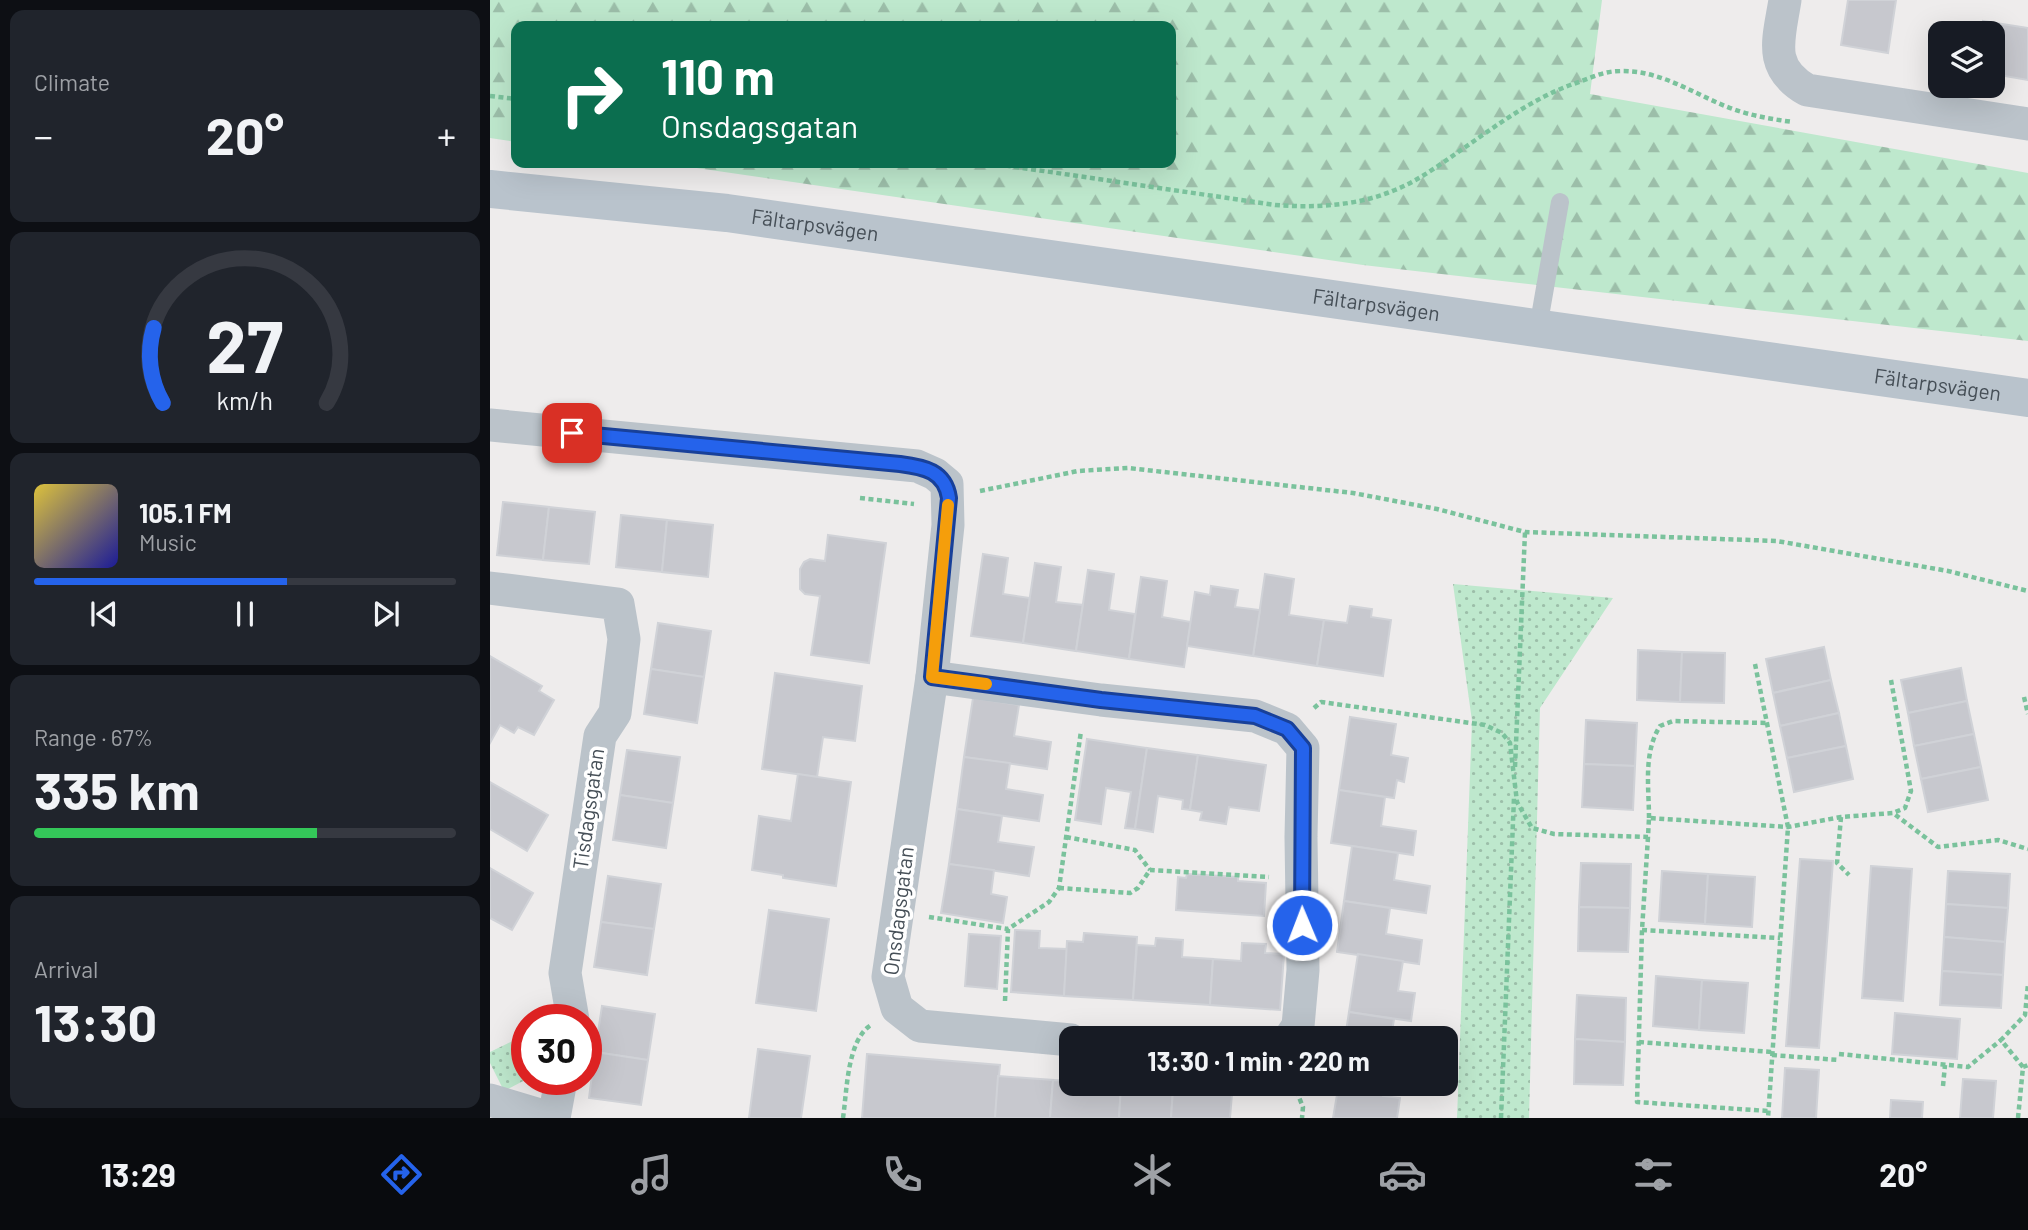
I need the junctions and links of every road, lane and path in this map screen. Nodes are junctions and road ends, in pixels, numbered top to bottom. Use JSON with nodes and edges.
{"nodes":[{"id":1,"x":1785,"y":0,"type":"edge"},
{"id":2,"x":490,"y":96,"type":"edge"},
{"id":3,"x":511,"y":98,"type":"edge"},
{"id":4,"x":1795,"y":122,"type":"dead end"},
{"id":5,"x":2028,"y":124,"type":"edge"},
{"id":6,"x":490,"y":164,"type":"edge"},
{"id":7,"x":1023,"y":168,"type":"edge"},
{"id":8,"x":490,"y":188,"type":"edge"},
{"id":9,"x":1560,"y":202,"type":"dead end"},
{"id":10,"x":727,"y":212,"type":"junction"},
{"id":11,"x":1538,"y":328,"type":"junction"},
{"id":12,"x":2028,"y":398,"type":"edge"},
{"id":13,"x":490,"y":425,"type":"edge"},
{"id":14,"x":856,"y":498,"type":"dead end"},
{"id":15,"x":949,"y":498,"type":"junction"},
{"id":16,"x":1525,"y":532,"type":"junction"},
{"id":17,"x":490,"y":588,"type":"edge"},
{"id":18,"x":2028,"y":591,"type":"edge"},
{"id":19,"x":1755,"y":664,"type":"dead end"},
{"id":20,"x":932,"y":677,"type":"junction"},
{"id":21,"x":1891,"y":680,"type":"dead end"},
{"id":22,"x":2024,"y":697,"type":"dead end"},
{"id":23,"x":1085,"y":698,"type":"junction"},
{"id":24,"x":2028,"y":714,"type":"edge"},
{"id":25,"x":1767,"y":723,"type":"junction"},
{"id":26,"x":1287,"y":729,"type":"junction"},
{"id":27,"x":1515,"y":783,"type":"junction"},
{"id":28,"x":1894,"y":814,"type":"junction"},
{"id":29,"x":1840,"y":817,"type":"junction"},
{"id":30,"x":1649,"y":818,"type":"junction"},
{"id":31,"x":1788,"y":827,"type":"junction"},
{"id":32,"x":1066,"y":837,"type":"junction"},
{"id":33,"x":1648,"y":837,"type":"junction"},
{"id":34,"x":2028,"y":849,"type":"edge"},
{"id":35,"x":1150,"y":870,"type":"junction"},
{"id":36,"x":1849,"y":875,"type":"dead end"},
{"id":37,"x":1301,"y":879,"type":"junction"},
{"id":38,"x":1059,"y":888,"type":"junction"},
{"id":39,"x":897,"y":912,"type":"junction"},
{"id":40,"x":1008,"y":929,"type":"junction"},
{"id":41,"x":1642,"y":930,"type":"junction"},
{"id":42,"x":1780,"y":938,"type":"junction"},
{"id":43,"x":2028,"y":984,"type":"edge"},
{"id":44,"x":570,"y":1004,"type":"edge"},
{"id":45,"x":897,"y":1008,"type":"junction"},
{"id":46,"x":1298,"y":1026,"type":"edge"},
{"id":47,"x":1003,"y":1033,"type":"junction"},
{"id":48,"x":1059,"y":1039,"type":"edge"},
{"id":49,"x":2001,"y":1040,"type":"junction"},
{"id":50,"x":1639,"y":1042,"type":"junction"},
{"id":51,"x":1772,"y":1054,"type":"junction"},
{"id":52,"x":1945,"y":1065,"type":"junction"},
{"id":53,"x":2026,"y":1066,"type":"edge"},
{"id":54,"x":1943,"y":1086,"type":"dead end"},
{"id":55,"x":557,"y":1095,"type":"edge"},
{"id":56,"x":1298,"y":1096,"type":"edge"},
{"id":57,"x":490,"y":1100,"type":"edge"},
{"id":58,"x":1768,"y":1111,"type":"junction"},
{"id":59,"x":552,"y":1118,"type":"edge"},
{"id":60,"x":843,"y":1118,"type":"edge"},
{"id":61,"x":1302,"y":1118,"type":"edge"},
{"id":62,"x":1501,"y":1118,"type":"edge"},
{"id":63,"x":1768,"y":1118,"type":"edge"},
{"id":64,"x":2018,"y":1118,"type":"edge"}],
"edges":[{"from":1,"to":5,"type":"street"},
{"from":2,"to":3,"type":"path"},
{"from":4,"to":7,"type":"path"},
{"from":6,"to":10,"type":"main road","name":"Fältarpsvägen"},
{"from":8,"to":10,"type":"main road","name":"Fältarpsvägen"},
{"from":9,"to":11,"type":"lane"},
{"from":10,"to":11,"type":"main road","name":"Fältarpsvägen"},
{"from":11,"to":12,"type":"main road","name":"Fältarpsvägen"},
{"from":13,"to":15,"type":"street"},
{"from":14,"to":15,"type":"path"},
{"from":15,"to":16,"type":"path"},
{"from":15,"to":20,"type":"street","name":"Onsdagsgatan"},
{"from":16,"to":18,"type":"path"},
{"from":16,"to":27,"type":"path"},
{"from":17,"to":44,"type":"street","name":"Tisdagsgatan"},
{"from":19,"to":25,"type":"path"},
{"from":20,"to":23,"type":"street"},
{"from":20,"to":39,"type":"street","name":"Onsdagsgatan"},
{"from":21,"to":28,"type":"path"},
{"from":22,"to":24,"type":"path"},
{"from":23,"to":26,"type":"street"},
{"from":23,"to":32,"type":"path"},
{"from":25,"to":30,"type":"path"},
{"from":25,"to":31,"type":"path"},
{"from":26,"to":27,"type":"path"},
{"from":26,"to":37,"type":"street"},
{"from":27,"to":33,"type":"path"},
{"from":27,"to":62,"type":"path"},
{"from":28,"to":29,"type":"path"},
{"from":28,"to":34,"type":"path"},
{"from":29,"to":31,"type":"path"},
{"from":29,"to":36,"type":"path"},
{"from":30,"to":31,"type":"path"},
{"from":30,"to":33,"type":"path"},
{"from":31,"to":42,"type":"path"},
{"from":32,"to":35,"type":"path"},
{"from":32,"to":38,"type":"path"},
{"from":33,"to":41,"type":"path"},
{"from":35,"to":37,"type":"path"},
{"from":35,"to":38,"type":"path"},
{"from":37,"to":46,"type":"street"},
{"from":38,"to":40,"type":"path"},
{"from":39,"to":40,"type":"path"},
{"from":39,"to":45,"type":"street","name":"Onsdagsgatan"},
{"from":40,"to":47,"type":"path"},
{"from":41,"to":42,"type":"path"},
{"from":41,"to":50,"type":"path"},
{"from":42,"to":51,"type":"path"},
{"from":43,"to":49,"type":"path"},
{"from":45,"to":47,"type":"street"},
{"from":45,"to":60,"type":"path"},
{"from":47,"to":48,"type":"street"},
{"from":49,"to":52,"type":"path"},
{"from":49,"to":53,"type":"path"},
{"from":50,"to":51,"type":"path"},
{"from":50,"to":58,"type":"path"},
{"from":51,"to":52,"type":"path"},
{"from":51,"to":58,"type":"path"},
{"from":52,"to":54,"type":"path"},
{"from":53,"to":64,"type":"path"},
{"from":55,"to":59,"type":"street"},
{"from":56,"to":61,"type":"path"},
{"from":57,"to":59,"type":"street"},
{"from":58,"to":63,"type":"path"}]}
